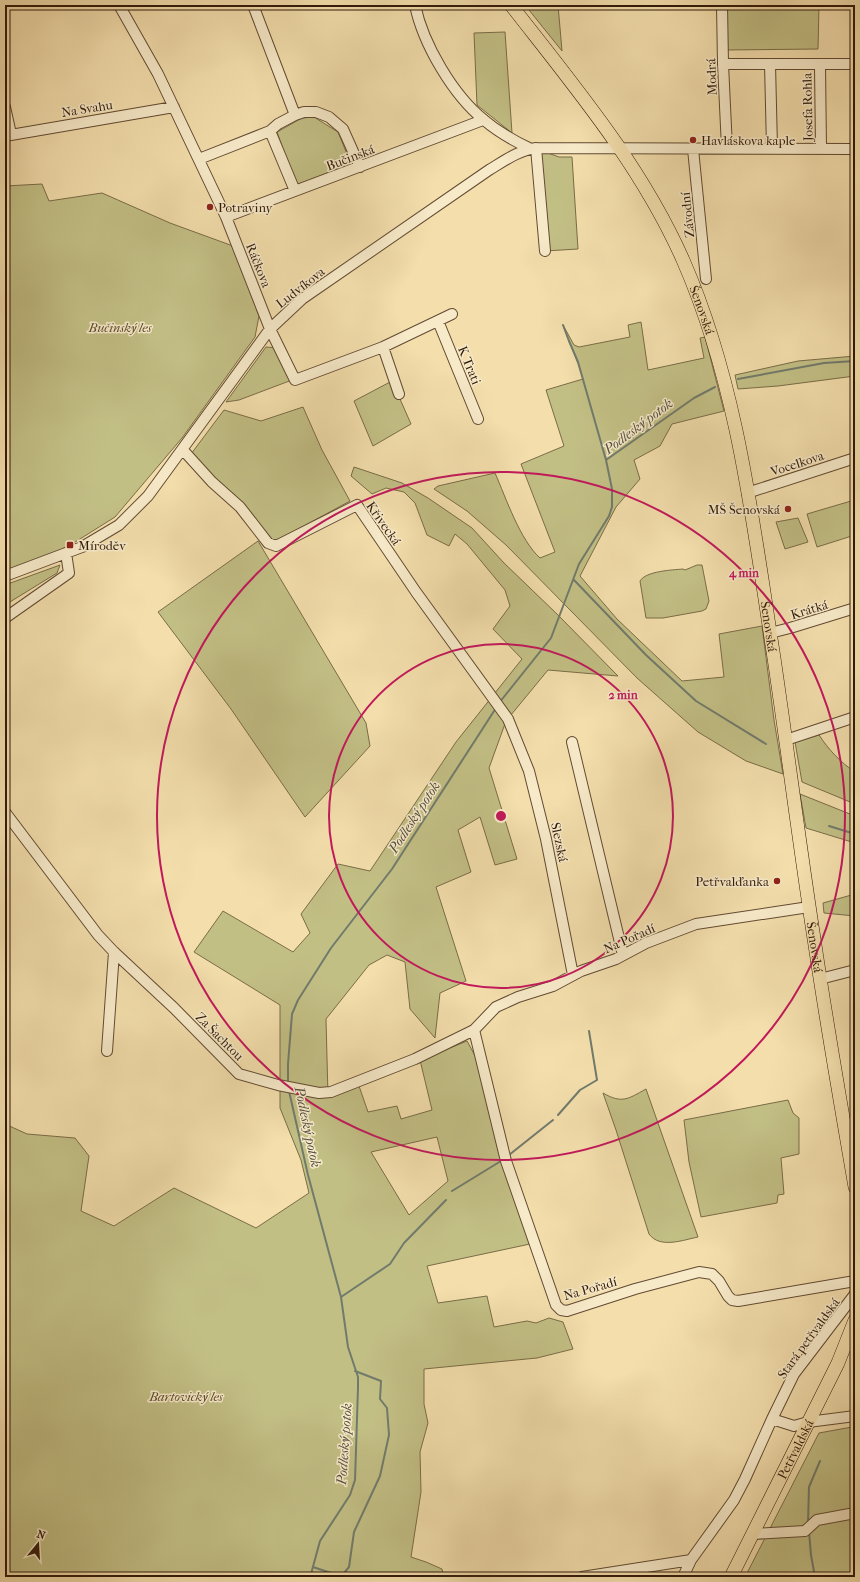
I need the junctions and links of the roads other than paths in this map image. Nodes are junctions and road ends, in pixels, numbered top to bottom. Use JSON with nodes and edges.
{"nodes":[{"id":1,"x":119,"y":5,"type":"edge"},
{"id":2,"x":253,"y":5,"type":"edge"},
{"id":3,"x":415,"y":5,"type":"edge"},
{"id":4,"x":511,"y":5,"type":"edge"},
{"id":5,"x":722,"y":5,"type":"edge"},
{"id":6,"x":723,"y":64,"type":"junction"},
{"id":7,"x":770,"y":64,"type":"junction"},
{"id":8,"x":855,"y":64,"type":"edge"},
{"id":9,"x":820,"y":65,"type":"junction"},
{"id":10,"x":5,"y":107,"type":"edge"},
{"id":11,"x":174,"y":107,"type":"junction"},
{"id":12,"x":296,"y":115,"type":"junction"},
{"id":13,"x":483,"y":120,"type":"junction"},
{"id":14,"x":270,"y":131,"type":"junction"},
{"id":15,"x":8,"y":135,"type":"edge"},
{"id":16,"x":534,"y":148,"type":"junction"},
{"id":17,"x":621,"y":148,"type":"junction"},
{"id":18,"x":727,"y":148,"type":"junction"},
{"id":19,"x":772,"y":148,"type":"junction"},
{"id":20,"x":693,"y":149,"type":"junction"},
{"id":21,"x":821,"y":149,"type":"junction"},
{"id":22,"x":855,"y":150,"type":"edge"},
{"id":23,"x":199,"y":159,"type":"junction"},
{"id":24,"x":360,"y":167,"type":"junction"},
{"id":25,"x":295,"y":191,"type":"junction"},
{"id":26,"x":226,"y":217,"type":"junction"},
{"id":27,"x":545,"y":251,"type":"dead end"},
{"id":28,"x":706,"y":279,"type":"dead end"},
{"id":29,"x":452,"y":314,"type":"dead end"},
{"id":30,"x":438,"y":321,"type":"junction"},
{"id":31,"x":270,"y":328,"type":"junction"},
{"id":32,"x":384,"y":347,"type":"junction"},
{"id":33,"x":399,"y":394,"type":"dead end"},
{"id":34,"x":478,"y":419,"type":"dead end"},
{"id":35,"x":183,"y":450,"type":"junction"},
{"id":36,"x":855,"y":458,"type":"edge"},
{"id":37,"x":747,"y":493,"type":"junction"},
{"id":38,"x":66,"y":553,"type":"junction"},
{"id":39,"x":5,"y":576,"type":"edge"},
{"id":40,"x":855,"y":608,"type":"edge"},
{"id":41,"x":5,"y":618,"type":"edge"},
{"id":42,"x":770,"y":633,"type":"junction"},
{"id":43,"x":855,"y":717,"type":"edge"},
{"id":44,"x":508,"y":718,"type":"joint"},
{"id":45,"x":786,"y":740,"type":"junction"},
{"id":46,"x":572,"y":742,"type":"dead end"},
{"id":47,"x":5,"y":812,"type":"edge"},
{"id":48,"x":809,"y":907,"type":"junction"},
{"id":49,"x":114,"y":952,"type":"junction"},
{"id":50,"x":623,"y":955,"type":"junction"},
{"id":51,"x":855,"y":970,"type":"edge"},
{"id":52,"x":573,"y":975,"type":"junction"},
{"id":53,"x":820,"y":979,"type":"junction"},
{"id":54,"x":474,"y":1030,"type":"junction"},
{"id":55,"x":108,"y":1051,"type":"dead end"},
{"id":56,"x":331,"y":1092,"type":"joint"},
{"id":57,"x":855,"y":1187,"type":"edge"},
{"id":58,"x":855,"y":1281,"type":"edge"},
{"id":59,"x":855,"y":1294,"type":"edge"},
{"id":60,"x":855,"y":1320,"type":"edge"},
{"id":61,"x":855,"y":1416,"type":"edge"},
{"id":62,"x":772,"y":1419,"type":"junction"},
{"id":63,"x":808,"y":1422,"type":"junction"},
{"id":64,"x":855,"y":1513,"type":"edge"},
{"id":65,"x":753,"y":1534,"type":"junction"},
{"id":66,"x":691,"y":1560,"type":"junction"},
{"id":67,"x":582,"y":1577,"type":"edge"},
{"id":68,"x":683,"y":1577,"type":"edge"},
{"id":69,"x":732,"y":1577,"type":"edge"}],
"edges":[{"from":1,"to":11,"type":"street","name":"Ráčkova"},
{"from":2,"to":12,"type":"street"},
{"from":3,"to":13,"type":"street"},
{"from":4,"to":17,"type":"main road","name":"Šenovská"},
{"from":5,"to":6,"type":"street","name":"Modrá"},
{"from":6,"to":7,"type":"street","name":"Josefa Rohla"},
{"from":6,"to":18,"type":"street","name":"Modrá"},
{"from":7,"to":9,"type":"street","name":"Josefa Rohla"},
{"from":7,"to":19,"type":"street"},
{"from":8,"to":9,"type":"street","name":"Josefa Rohla"},
{"from":9,"to":21,"type":"street","name":"Josefa Rohla"},
{"from":10,"to":15,"type":"street"},
{"from":11,"to":15,"type":"street","name":"Na Svahu"},
{"from":11,"to":23,"type":"street","name":"Ráčkova"},
{"from":12,"to":14,"type":"street"},
{"from":12,"to":24,"type":"street"},
{"from":13,"to":16,"type":"street"},
{"from":13,"to":24,"type":"street","name":"Bučinská"},
{"from":14,"to":23,"type":"street"},
{"from":14,"to":25,"type":"street"},
{"from":16,"to":17,"type":"street","name":"Ludvíkova"},
{"from":16,"to":27,"type":"street"},
{"from":16,"to":31,"type":"street","name":"Ludvíkova"},
{"from":17,"to":20,"type":"street"},
{"from":17,"to":37,"type":"main road","name":"Šenovská"},
{"from":18,"to":19,"type":"street"},
{"from":18,"to":20,"type":"street"},
{"from":19,"to":21,"type":"street"},
{"from":20,"to":28,"type":"street","name":"Závodní"},
{"from":21,"to":22,"type":"street"},
{"from":23,"to":26,"type":"street","name":"Ráčkova"},
{"from":24,"to":25,"type":"street","name":"Bučinská"},
{"from":25,"to":26,"type":"street","name":"Bučinská"},
{"from":26,"to":31,"type":"street","name":"Ráčkova"},
{"from":29,"to":30,"type":"street"},
{"from":30,"to":32,"type":"street"},
{"from":30,"to":34,"type":"street","name":"K Trati"},
{"from":31,"to":32,"type":"street","name":"Ráčkova"},
{"from":31,"to":35,"type":"street","name":"Ludvíkova"},
{"from":32,"to":33,"type":"street"},
{"from":35,"to":38,"type":"street","name":"Ludvíkova"},
{"from":35,"to":44,"type":"street","name":"Křivecká"},
{"from":36,"to":37,"type":"street","name":"Vocelkova"},
{"from":37,"to":42,"type":"main road","name":"Šenovská"},
{"from":38,"to":39,"type":"street","name":"Ludvíkova"},
{"from":38,"to":41,"type":"street"},
{"from":40,"to":42,"type":"street","name":"Krátká"},
{"from":42,"to":45,"type":"main road","name":"Šenovská"},
{"from":43,"to":45,"type":"street"},
{"from":44,"to":52,"type":"street","name":"Slezská"},
{"from":45,"to":48,"type":"main road","name":"Šenovská"},
{"from":46,"to":50,"type":"street"},
{"from":47,"to":49,"type":"street","name":"Za Šachtou"},
{"from":48,"to":50,"type":"street","name":"Na Pořadí"},
{"from":48,"to":53,"type":"main road","name":"Šenovská"},
{"from":49,"to":55,"type":"street"},
{"from":49,"to":56,"type":"street","name":"Za Šachtou"},
{"from":50,"to":52,"type":"street","name":"Na Pořadí"},
{"from":51,"to":53,"type":"street"},
{"from":52,"to":54,"type":"street","name":"Na Pořadí"},
{"from":53,"to":57,"type":"main road","name":"Šenovská"},
{"from":54,"to":56,"type":"street","name":"Na Pořadí"},
{"from":54,"to":58,"type":"street","name":"Na Pořadí"},
{"from":59,"to":62,"type":"street","name":"Stará petřvaldská"},
{"from":60,"to":63,"type":"main road","name":"Petřvaldská"},
{"from":61,"to":63,"type":"street"},
{"from":62,"to":63,"type":"street"},
{"from":62,"to":66,"type":"street","name":"Stará petřvaldská"},
{"from":63,"to":65,"type":"main road","name":"Petřvaldská"},
{"from":64,"to":65,"type":"street"},
{"from":65,"to":69,"type":"main road","name":"Petřvaldská"},
{"from":66,"to":67,"type":"street"},
{"from":66,"to":68,"type":"street","name":"Stará petřvaldská"}]}
